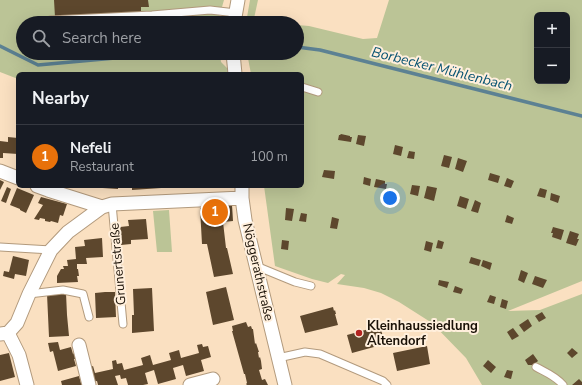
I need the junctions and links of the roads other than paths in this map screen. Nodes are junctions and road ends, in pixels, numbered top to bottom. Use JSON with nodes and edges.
{"nodes":[{"id":1,"x":238,"y":0,"type":"edge"},
{"id":2,"x":132,"y":16,"type":"edge"},
{"id":3,"x":229,"y":16,"type":"edge"},
{"id":4,"x":235,"y":16,"type":"edge"},
{"id":5,"x":304,"y":88,"type":"edge"},
{"id":6,"x":318,"y":92,"type":"dead end"},
{"id":7,"x":0,"y":171,"type":"edge"},
{"id":8,"x":16,"y":177,"type":"edge"},
{"id":9,"x":42,"y":188,"type":"edge"},
{"id":10,"x":242,"y":192,"type":"edge"},
{"id":11,"x":107,"y":206,"type":"junction"},
{"id":12,"x":0,"y":247,"type":"edge"},
{"id":13,"x":51,"y":250,"type":"junction"},
{"id":14,"x":256,"y":266,"type":"junction"},
{"id":15,"x":310,"y":286,"type":"dead end"},
{"id":16,"x":29,"y":294,"type":"junction"},
{"id":17,"x":90,"y":317,"type":"dead end"},
{"id":18,"x":123,"y":324,"type":"dead end"},
{"id":19,"x":4,"y":333,"type":"edge"},
{"id":20,"x":78,"y":345,"type":"dead end"},
{"id":21,"x":278,"y":358,"type":"junction"},
{"id":22,"x":536,"y":367,"type":"dead end"},
{"id":23,"x":213,"y":379,"type":"dead end"},
{"id":24,"x":27,"y":385,"type":"edge"},
{"id":25,"x":90,"y":385,"type":"edge"},
{"id":26,"x":190,"y":385,"type":"edge"},
{"id":27,"x":285,"y":385,"type":"edge"},
{"id":28,"x":387,"y":385,"type":"edge"},
{"id":29,"x":563,"y":385,"type":"edge"}],
"edges":[{"from":1,"to":4,"type":"street"},
{"from":2,"to":3,"type":"lane"},
{"from":5,"to":6,"type":"lane"},
{"from":7,"to":8,"type":"street"},
{"from":9,"to":11,"type":"street","name":"Grunertstraße"},
{"from":10,"to":11,"type":"street","name":"Grunertstraße"},
{"from":10,"to":14,"type":"street","name":"Nöggerathstraße"},
{"from":11,"to":13,"type":"street","name":"Grunertstraße"},
{"from":11,"to":18,"type":"lane","name":"Grunertstraße"},
{"from":12,"to":13,"type":"lane"},
{"from":13,"to":16,"type":"street","name":"Grunertstraße"},
{"from":14,"to":15,"type":"lane"},
{"from":14,"to":21,"type":"street","name":"Nöggerathstraße"},
{"from":16,"to":17,"type":"lane"},
{"from":16,"to":19,"type":"street","name":"Grunertstraße"},
{"from":19,"to":24,"type":"street"},
{"from":20,"to":25,"type":"street"},
{"from":21,"to":27,"type":"street","name":"Nöggerathstraße"},
{"from":21,"to":28,"type":"lane"},
{"from":22,"to":29,"type":"lane"},
{"from":23,"to":26,"type":"street"}]}
